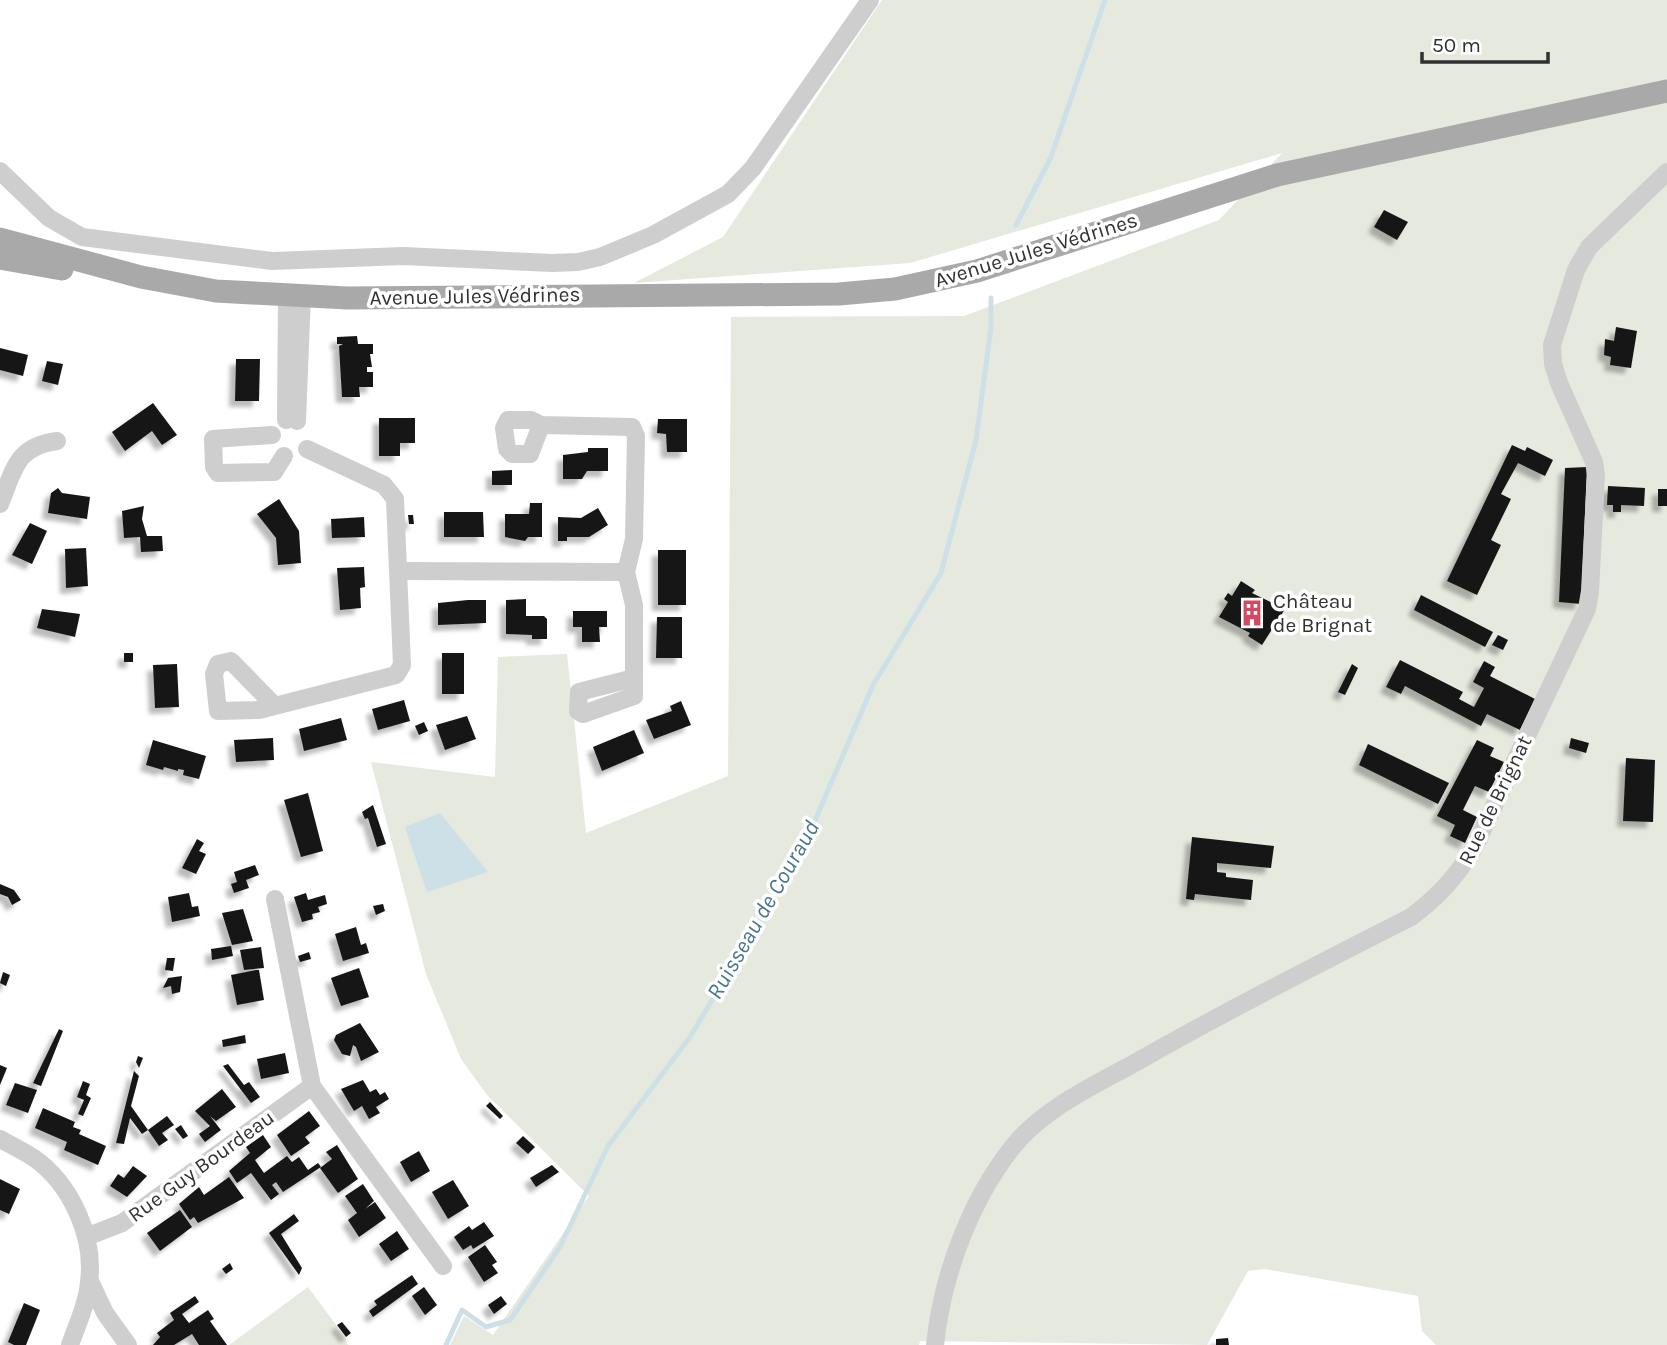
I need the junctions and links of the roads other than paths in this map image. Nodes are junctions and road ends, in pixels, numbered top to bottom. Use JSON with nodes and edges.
{"nodes":[{"id":1,"x":870,"y":0,"type":"edge"},
{"id":2,"x":1667,"y":91,"type":"edge"},
{"id":3,"x":0,"y":171,"type":"edge"},
{"id":4,"x":1667,"y":172,"type":"edge"},
{"id":5,"x":0,"y":239,"type":"edge"},
{"id":6,"x":0,"y":258,"type":"edge"},
{"id":7,"x":141,"y":277,"type":"junction"},
{"id":8,"x":295,"y":295,"type":"junction"},
{"id":9,"x":292,"y":420,"type":"junction"},
{"id":10,"x":541,"y":425,"type":"dead end"},
{"id":11,"x":272,"y":435,"type":"junction"},
{"id":12,"x":57,"y":441,"type":"dead end"},
{"id":13,"x":307,"y":449,"type":"junction"},
{"id":14,"x":284,"y":456,"type":"junction"},
{"id":15,"x":0,"y":504,"type":"edge"},
{"id":16,"x":400,"y":571,"type":"junction"},
{"id":17,"x":626,"y":572,"type":"junction"},
{"id":18,"x":634,"y":678,"type":"dead end"},
{"id":19,"x":274,"y":705,"type":"dead end"},
{"id":20,"x":275,"y":899,"type":"dead end"},
{"id":21,"x":312,"y":1086,"type":"junction"},
{"id":22,"x":0,"y":1139,"type":"edge"},
{"id":23,"x":86,"y":1237,"type":"junction"},
{"id":24,"x":443,"y":1266,"type":"dead end"},
{"id":25,"x":90,"y":1281,"type":"junction"},
{"id":26,"x":70,"y":1345,"type":"edge"},
{"id":27,"x":128,"y":1345,"type":"edge"},
{"id":28,"x":935,"y":1345,"type":"edge"}],
"edges":[{"from":1,"to":3,"type":"street"},
{"from":2,"to":8,"type":"main road","name":"Avenue Jules Védrines"},
{"from":4,"to":28,"type":"street","name":"Rue de Brignat"},
{"from":5,"to":7,"type":"main road","name":"Avenue Jules Védrines"},
{"from":6,"to":7,"type":"main road","name":"Avenue Jules Védrines"},
{"from":7,"to":8,"type":"main road","name":"Avenue Jules Védrines"},
{"from":8,"to":9,"type":"street"},
{"from":9,"to":11,"type":"street"},
{"from":9,"to":13,"type":"street"},
{"from":10,"to":17,"type":"street"},
{"from":11,"to":14,"type":"street"},
{"from":11,"to":14,"type":"street"},
{"from":12,"to":15,"type":"street"},
{"from":13,"to":14,"type":"street"},
{"from":13,"to":16,"type":"street"},
{"from":16,"to":17,"type":"street"},
{"from":16,"to":19,"type":"street"},
{"from":17,"to":18,"type":"street"},
{"from":20,"to":21,"type":"street"},
{"from":21,"to":23,"type":"street","name":"Rue Guy Bourdeau"},
{"from":21,"to":24,"type":"street"},
{"from":22,"to":23,"type":"street"},
{"from":23,"to":25,"type":"street"},
{"from":25,"to":26,"type":"street"},
{"from":25,"to":27,"type":"street"}]}
